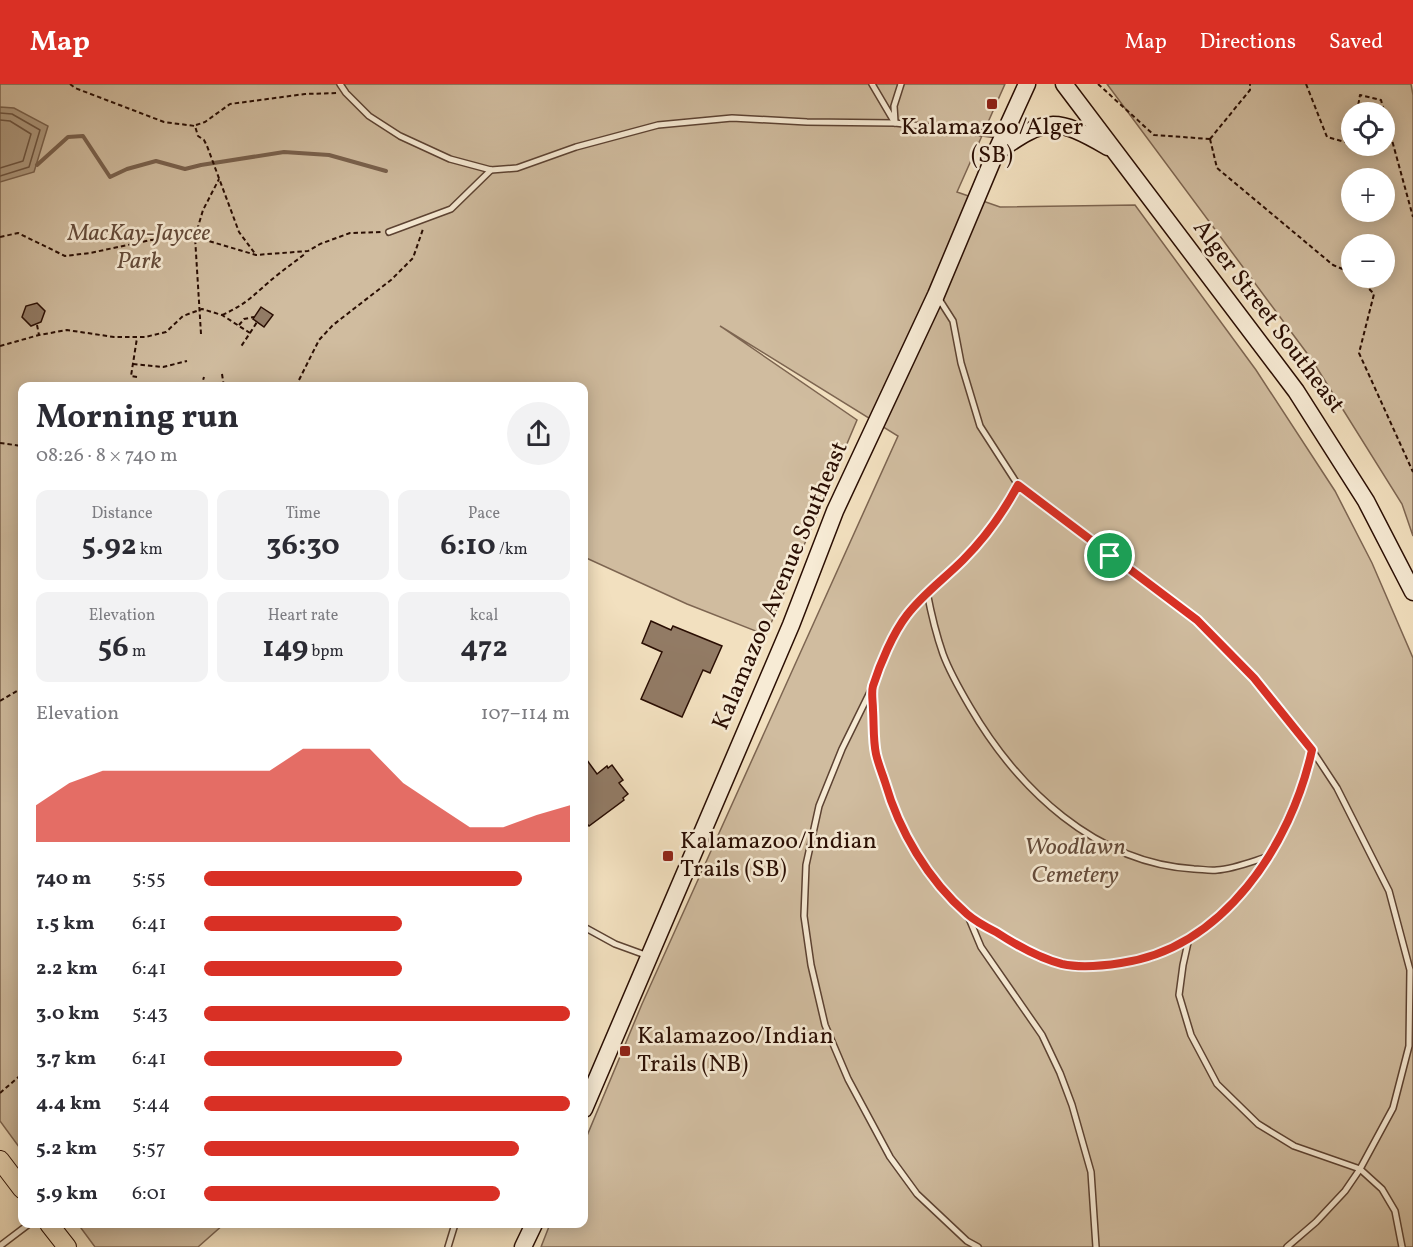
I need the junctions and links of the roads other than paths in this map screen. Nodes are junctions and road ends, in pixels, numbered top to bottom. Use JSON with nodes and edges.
{"nodes":[{"id":1,"x":340,"y":84,"type":"edge"},
{"id":2,"x":872,"y":84,"type":"edge"},
{"id":3,"x":901,"y":84,"type":"edge"},
{"id":4,"x":1027,"y":84,"type":"edge"},
{"id":5,"x":1064,"y":84,"type":"edge"},
{"id":6,"x":895,"y":123,"type":"junction"},
{"id":7,"x":1004,"y":135,"type":"junction"},
{"id":8,"x":1114,"y":151,"type":"junction"},
{"id":9,"x":996,"y":152,"type":"junction"},
{"id":10,"x":491,"y":170,"type":"junction"},
{"id":11,"x":389,"y":232,"type":"road end"},
{"id":12,"x":936,"y":295,"type":"junction"},
{"id":13,"x":1018,"y":485,"type":"junction"},
{"id":14,"x":927,"y":592,"type":"junction"},
{"id":15,"x":1413,"y":592,"type":"edge"},
{"id":16,"x":872,"y":689,"type":"junction"},
{"id":17,"x":1312,"y":750,"type":"junction"},
{"id":18,"x":1271,"y":856,"type":"junction"},
{"id":19,"x":967,"y":915,"type":"junction"},
{"id":20,"x":588,"y":929,"type":"edge"},
{"id":21,"x":1189,"y":938,"type":"junction"},
{"id":22,"x":649,"y":957,"type":"junction"},
{"id":23,"x":588,"y":1100,"type":"edge"},
{"id":24,"x":2,"y":1166,"type":"edge"},
{"id":25,"x":1360,"y":1169,"type":"junction"},
{"id":26,"x":18,"y":1184,"type":"edge"},
{"id":27,"x":24,"y":1228,"type":"edge"},
{"id":28,"x":52,"y":1228,"type":"edge"},
{"id":29,"x":454,"y":1228,"type":"edge"},
{"id":30,"x":532,"y":1228,"type":"edge"},
{"id":31,"x":0,"y":1246,"type":"edge"},
{"id":32,"x":67,"y":1247,"type":"edge"},
{"id":33,"x":448,"y":1247,"type":"edge"},
{"id":34,"x":524,"y":1247,"type":"edge"},
{"id":35,"x":978,"y":1247,"type":"edge"},
{"id":36,"x":1096,"y":1247,"type":"edge"},
{"id":37,"x":1287,"y":1247,"type":"edge"},
{"id":38,"x":1402,"y":1247,"type":"edge"}],
"edges":[{"from":1,"to":10,"type":"lane"},
{"from":2,"to":6,"type":"lane"},
{"from":3,"to":6,"type":"lane"},
{"from":4,"to":7,"type":"main road","name":"Kalamazoo Avenue Southeast"},
{"from":5,"to":8,"type":"main road","name":"Alger Street Southeast"},
{"from":6,"to":7,"type":"lane"},
{"from":6,"to":10,"type":"lane"},
{"from":7,"to":9,"type":"main road","name":"Kalamazoo Avenue Southeast"},
{"from":8,"to":9,"type":"main road"},
{"from":8,"to":15,"type":"main road","name":"Alger Street Southeast"},
{"from":9,"to":12,"type":"main road","name":"Kalamazoo Avenue Southeast"},
{"from":10,"to":11,"type":"lane"},
{"from":12,"to":13,"type":"lane"},
{"from":12,"to":22,"type":"main road","name":"Kalamazoo Avenue Southeast"},
{"from":13,"to":14,"type":"lane"},
{"from":13,"to":17,"type":"lane"},
{"from":14,"to":16,"type":"lane"},
{"from":14,"to":18,"type":"lane"},
{"from":16,"to":19,"type":"lane"},
{"from":16,"to":35,"type":"lane"},
{"from":17,"to":18,"type":"lane"},
{"from":17,"to":25,"type":"lane"},
{"from":18,"to":21,"type":"lane"},
{"from":19,"to":21,"type":"lane"},
{"from":19,"to":36,"type":"lane"},
{"from":20,"to":22,"type":"lane"},
{"from":21,"to":25,"type":"lane"},
{"from":22,"to":23,"type":"main road","name":"Kalamazoo Avenue Southeast"},
{"from":24,"to":26,"type":"main road"},
{"from":25,"to":37,"type":"lane"},
{"from":25,"to":38,"type":"lane"},
{"from":27,"to":31,"type":"lane"},
{"from":28,"to":32,"type":"main road"},
{"from":29,"to":33,"type":"lane"},
{"from":30,"to":34,"type":"main road"}]}
